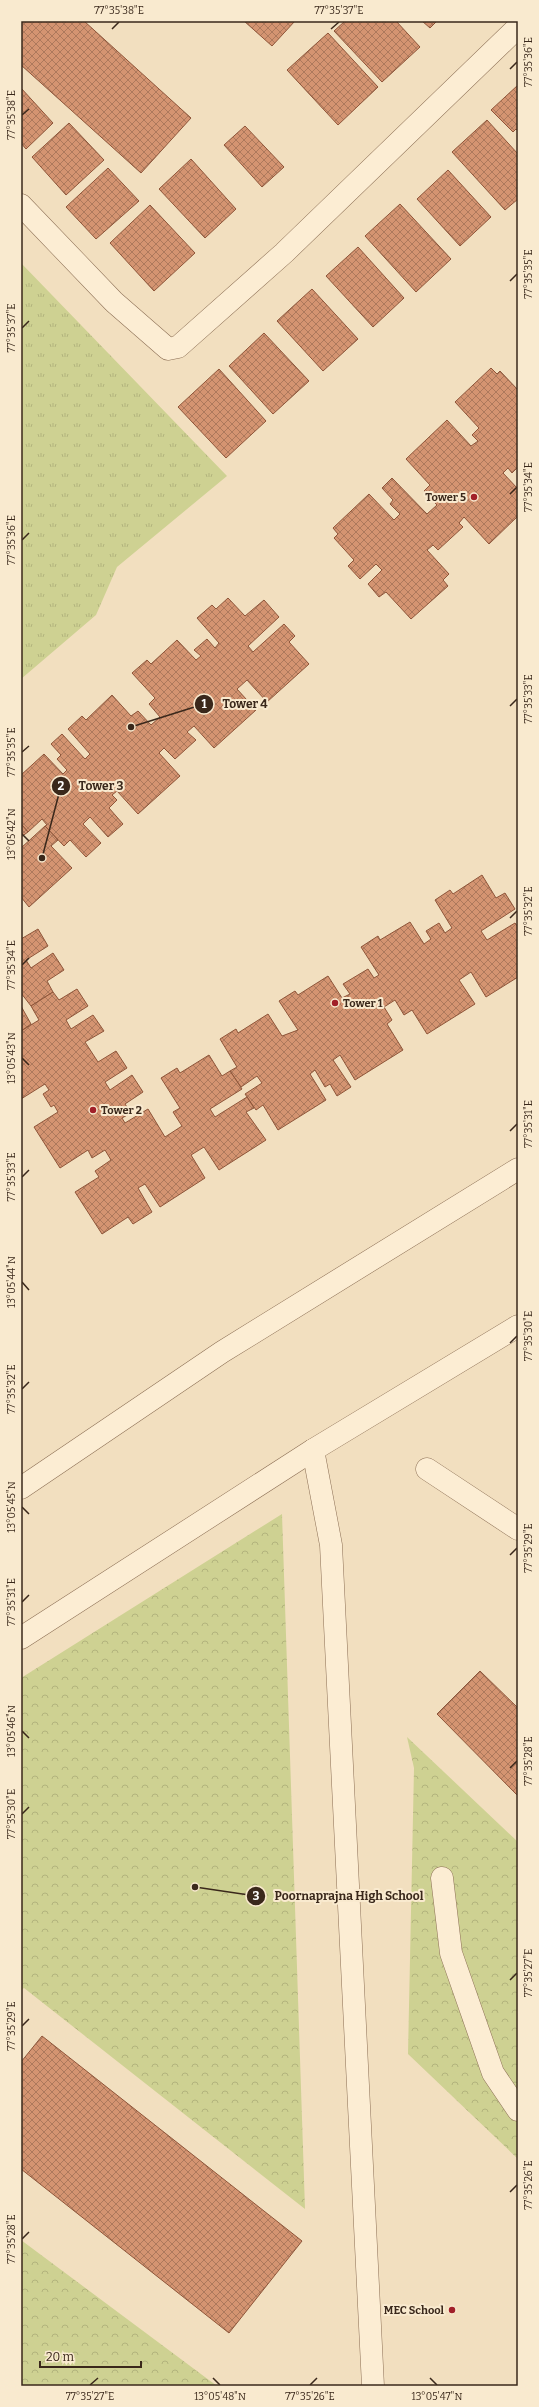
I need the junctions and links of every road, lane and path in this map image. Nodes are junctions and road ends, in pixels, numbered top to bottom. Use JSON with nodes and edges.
{"nodes":[{"id":1,"x":518,"y":27,"type":"edge"},
{"id":2,"x":21,"y":205,"type":"edge"},
{"id":3,"x":518,"y":1169,"type":"edge"},
{"id":4,"x":518,"y":1326,"type":"edge"},
{"id":5,"x":313,"y":1450,"type":"junction"},
{"id":6,"x":427,"y":1469,"type":"dead end"},
{"id":7,"x":21,"y":1488,"type":"edge"},
{"id":8,"x":518,"y":1529,"type":"edge"},
{"id":9,"x":21,"y":1638,"type":"edge"},
{"id":10,"x":442,"y":1878,"type":"dead end"},
{"id":11,"x":518,"y":2110,"type":"edge"},
{"id":12,"x":373,"y":2386,"type":"edge"}],
"edges":[{"from":1,"to":2,"type":"street"},
{"from":3,"to":7,"type":"street"},
{"from":4,"to":5,"type":"street"},
{"from":5,"to":9,"type":"street"},
{"from":5,"to":12,"type":"street"},
{"from":6,"to":8,"type":"street"},
{"from":10,"to":11,"type":"street"}]}
